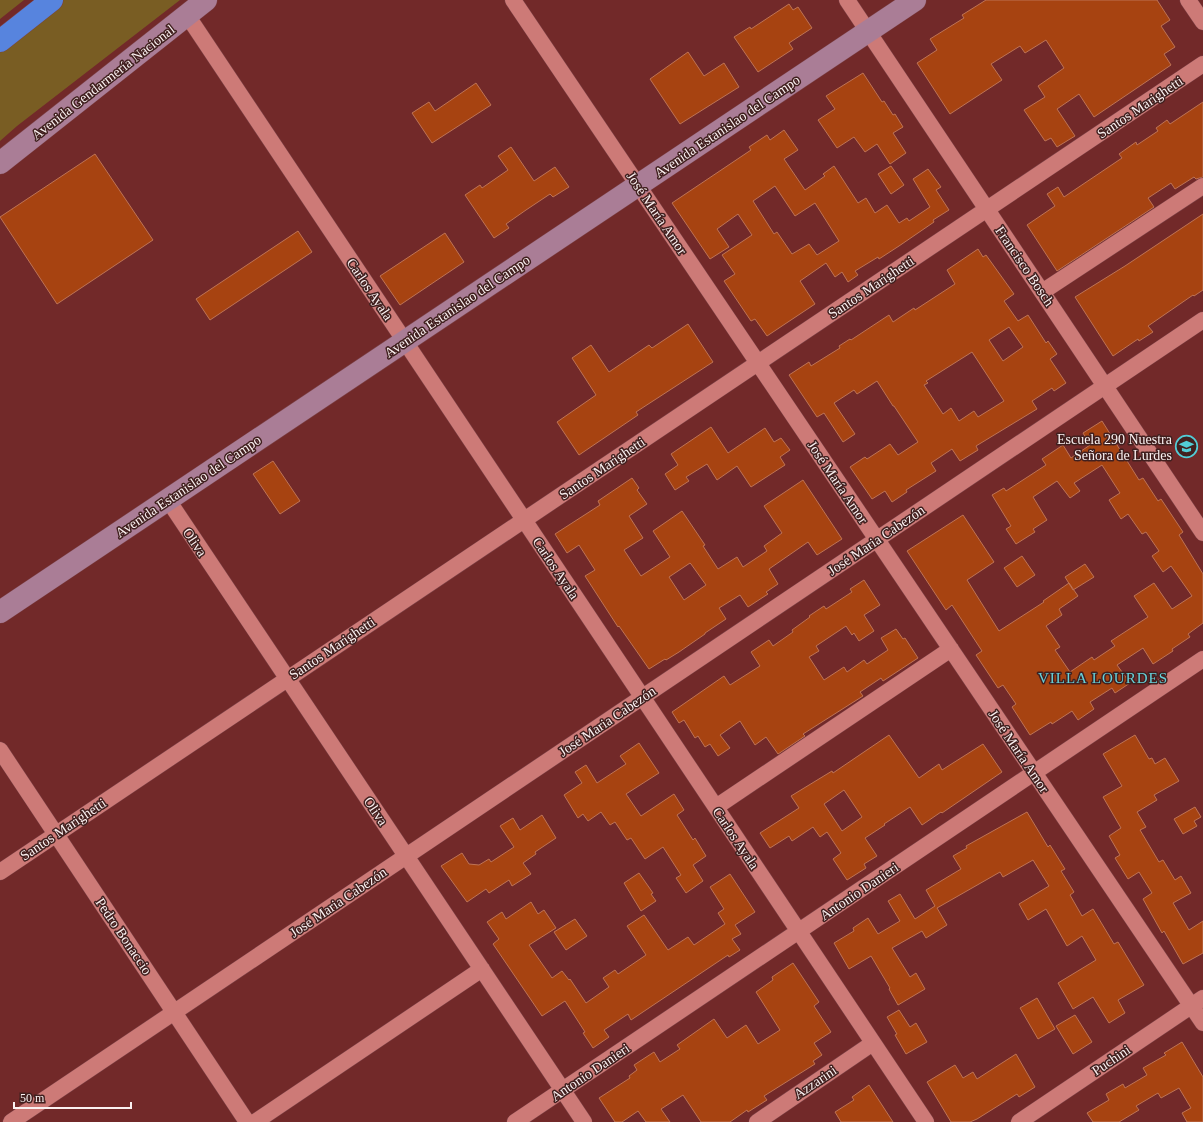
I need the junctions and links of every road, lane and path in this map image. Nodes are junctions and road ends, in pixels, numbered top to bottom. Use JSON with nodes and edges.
{"nodes":[{"id":1,"x":52,"y":0,"type":"edge"},
{"id":2,"x":206,"y":0,"type":"edge"},
{"id":3,"x":513,"y":0,"type":"edge"},
{"id":4,"x":847,"y":0,"type":"edge"},
{"id":5,"x":915,"y":0,"type":"edge"},
{"id":6,"x":1188,"y":0,"type":"edge"},
{"id":7,"x":187,"y":15,"type":"junction"},
{"id":8,"x":1203,"y":22,"type":"edge"},
{"id":9,"x":868,"y":32,"type":"junction"},
{"id":10,"x":0,"y":41,"type":"edge"},
{"id":11,"x":1203,"y":64,"type":"edge"},
{"id":12,"x":0,"y":163,"type":"edge"},
{"id":13,"x":638,"y":185,"type":"junction"},
{"id":14,"x":1203,"y":186,"type":"edge"},
{"id":15,"x":987,"y":209,"type":"junction"},
{"id":16,"x":1042,"y":292,"type":"junction"},
{"id":17,"x":1203,"y":320,"type":"edge"},
{"id":18,"x":405,"y":341,"type":"junction"},
{"id":19,"x":758,"y":363,"type":"junction"},
{"id":20,"x":1105,"y":386,"type":"junction"},
{"id":21,"x":168,"y":500,"type":"junction"},
{"id":22,"x":524,"y":520,"type":"junction"},
{"id":23,"x":1203,"y":532,"type":"edge"},
{"id":24,"x":877,"y":540,"type":"junction"},
{"id":25,"x":0,"y":612,"type":"edge"},
{"id":26,"x":951,"y":649,"type":"junction"},
{"id":27,"x":1203,"y":659,"type":"edge"},
{"id":28,"x":287,"y":679,"type":"junction"},
{"id":29,"x":642,"y":697,"type":"junction"},
{"id":30,"x":0,"y":750,"type":"edge"},
{"id":31,"x":1034,"y":773,"type":"junction"},
{"id":32,"x":716,"y":807,"type":"junction"},
{"id":33,"x":56,"y":834,"type":"junction"},
{"id":34,"x":406,"y":856,"type":"junction"},
{"id":35,"x":0,"y":872,"type":"edge"},
{"id":36,"x":798,"y":932,"type":"junction"},
{"id":37,"x":482,"y":969,"type":"junction"},
{"id":38,"x":1197,"y":1002,"type":"edge"},
{"id":39,"x":174,"y":1012,"type":"junction"},
{"id":40,"x":1203,"y":1023,"type":"edge"},
{"id":41,"x":873,"y":1043,"type":"junction"},
{"id":42,"x":563,"y":1090,"type":"junction"},
{"id":43,"x":11,"y":1122,"type":"edge"},
{"id":44,"x":248,"y":1122,"type":"edge"},
{"id":45,"x":255,"y":1122,"type":"edge"},
{"id":46,"x":515,"y":1122,"type":"edge"},
{"id":47,"x":584,"y":1122,"type":"edge"},
{"id":48,"x":757,"y":1122,"type":"edge"},
{"id":49,"x":926,"y":1122,"type":"edge"},
{"id":50,"x":1019,"y":1122,"type":"edge"}],
"edges":[{"from":1,"to":10,"type":"highway"},
{"from":2,"to":7,"type":"main road","name":"Avenida Gendarmería Nacional"},
{"from":3,"to":13,"type":"street","name":"José María Amor"},
{"from":4,"to":9,"type":"street","name":"Francisco Bosch"},
{"from":5,"to":9,"type":"main road","name":"Avenida Estanislao del Campo"},
{"from":6,"to":8,"type":"street"},
{"from":7,"to":12,"type":"main road","name":"Avenida Gendarmería Nacional"},
{"from":7,"to":18,"type":"street","name":"Carlos Ayala"},
{"from":9,"to":13,"type":"main road","name":"Avenida Estanislao del Campo"},
{"from":9,"to":15,"type":"street","name":"Francisco Bosch"},
{"from":11,"to":15,"type":"street","name":"Santos Marighetti"},
{"from":13,"to":18,"type":"main road","name":"Avenida Estanislao del Campo"},
{"from":13,"to":19,"type":"street","name":"José María Amor"},
{"from":14,"to":16,"type":"street"},
{"from":15,"to":16,"type":"street","name":"Francisco Bosch"},
{"from":15,"to":19,"type":"street","name":"Santos Marighetti"},
{"from":16,"to":20,"type":"street","name":"Francisco Bosch"},
{"from":17,"to":20,"type":"street","name":"José Maria Cabezón"},
{"from":18,"to":21,"type":"main road","name":"Avenida Estanislao del Campo"},
{"from":18,"to":22,"type":"street","name":"Carlos Ayala"},
{"from":19,"to":22,"type":"street","name":"Santos Marighetti"},
{"from":19,"to":24,"type":"street","name":"José María Amor"},
{"from":20,"to":23,"type":"street","name":"Francisco Bosch"},
{"from":20,"to":24,"type":"street","name":"José Maria Cabezón"},
{"from":21,"to":25,"type":"main road","name":"Avenida Estanislao del Campo"},
{"from":21,"to":28,"type":"street","name":"Oliva"},
{"from":22,"to":28,"type":"street","name":"Santos Marighetti"},
{"from":22,"to":29,"type":"street","name":"Carlos Ayala"},
{"from":24,"to":26,"type":"street","name":"José María Amor"},
{"from":24,"to":29,"type":"street","name":"José Maria Cabezón"},
{"from":26,"to":31,"type":"street","name":"José María Amor"},
{"from":26,"to":32,"type":"street"},
{"from":27,"to":31,"type":"street","name":"Antonio Danieri"},
{"from":28,"to":33,"type":"street","name":"Santos Marighetti"},
{"from":28,"to":34,"type":"street","name":"Oliva"},
{"from":29,"to":32,"type":"street","name":"Carlos Ayala"},
{"from":29,"to":34,"type":"street","name":"José Maria Cabezón"},
{"from":30,"to":33,"type":"street","name":"Pedro Bonaccio"},
{"from":31,"to":36,"type":"street","name":"Antonio Danieri"},
{"from":31,"to":38,"type":"street","name":"José María Amor"},
{"from":32,"to":36,"type":"street","name":"Carlos Ayala"},
{"from":33,"to":35,"type":"street","name":"Santos Marighetti"},
{"from":33,"to":39,"type":"street","name":"Pedro Bonaccio"},
{"from":34,"to":37,"type":"street","name":"Oliva"},
{"from":34,"to":39,"type":"street","name":"José Maria Cabezón"},
{"from":36,"to":41,"type":"street","name":"Carlos Ayala"},
{"from":36,"to":42,"type":"street","name":"Antonio Danieri"},
{"from":37,"to":42,"type":"street","name":"Oliva"},
{"from":37,"to":45,"type":"street"},
{"from":38,"to":40,"type":"street","name":"José María Amor"},
{"from":38,"to":50,"type":"street","name":"Puchini"},
{"from":39,"to":43,"type":"street","name":"José Maria Cabezón"},
{"from":39,"to":44,"type":"street","name":"Pedro Bonaccio"},
{"from":41,"to":48,"type":"street","name":"Azzarini"},
{"from":41,"to":49,"type":"street","name":"Carlos Ayala"},
{"from":42,"to":46,"type":"street","name":"Antonio Danieri"},
{"from":42,"to":47,"type":"street","name":"Oliva"}]}
